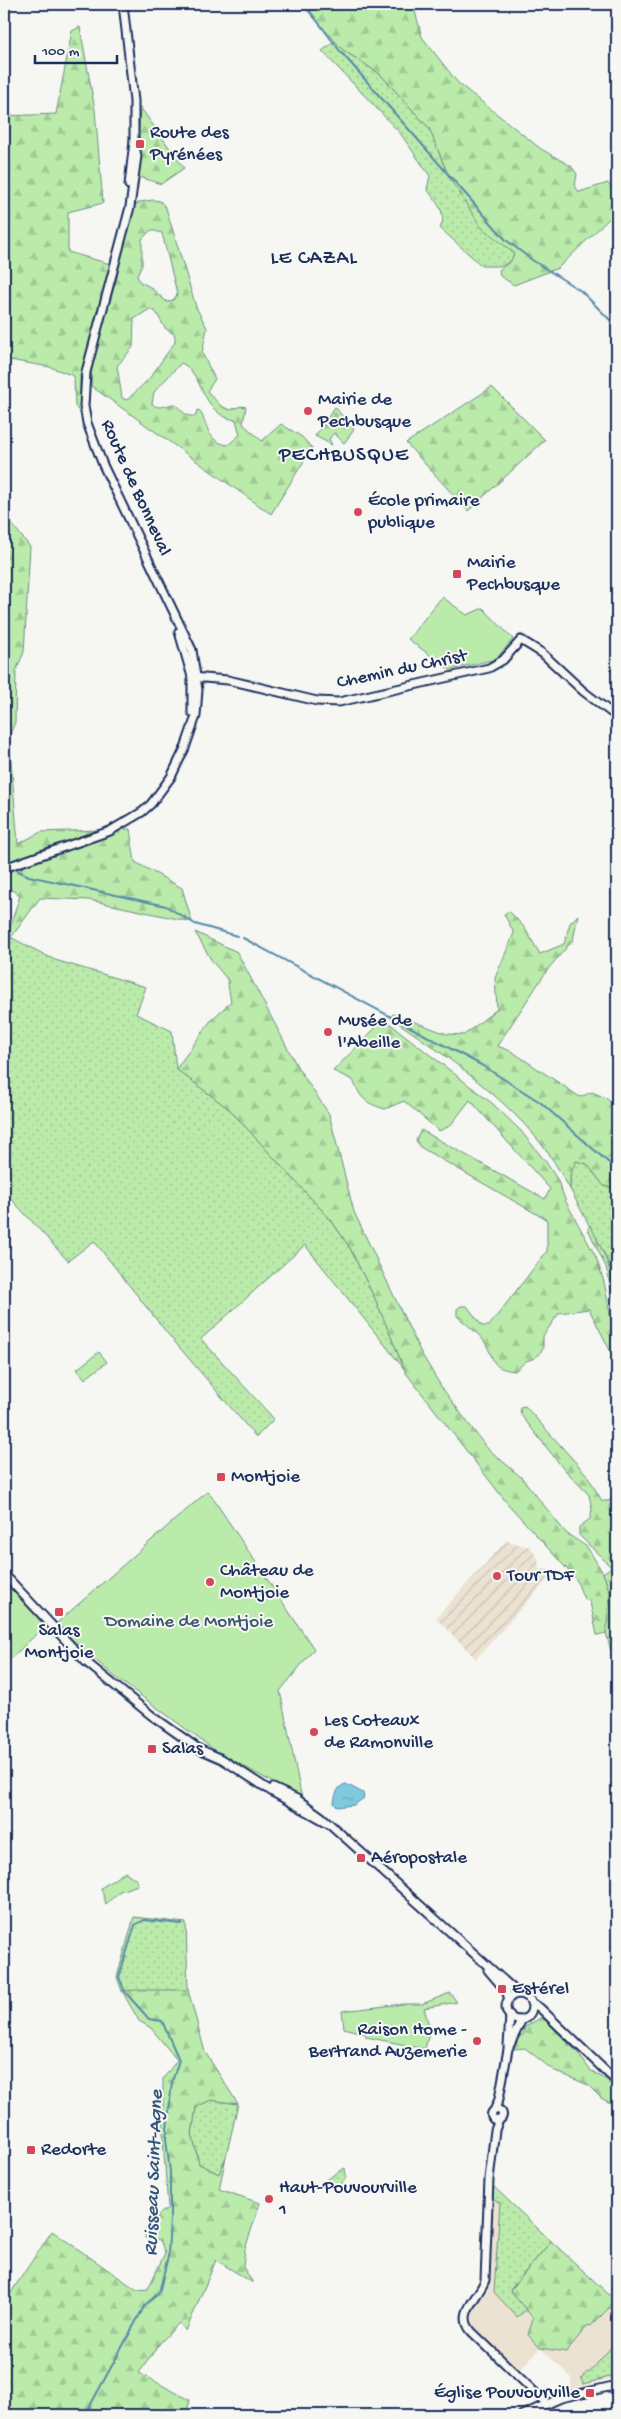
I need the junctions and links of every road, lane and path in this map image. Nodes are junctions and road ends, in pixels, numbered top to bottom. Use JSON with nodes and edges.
{"nodes":[{"id":1,"x":124,"y":4,"type":"edge"},
{"id":2,"x":195,"y":677,"type":"junction"},
{"id":3,"x":617,"y":717,"type":"edge"},
{"id":4,"x":4,"y":868,"type":"edge"},
{"id":5,"x":4,"y":1574,"type":"edge"},
{"id":6,"x":473,"y":1952,"type":"junction"},
{"id":7,"x":519,"y":1994,"type":"junction"},
{"id":8,"x":509,"y":1999,"type":"junction"},
{"id":9,"x":531,"y":2002,"type":"junction"},
{"id":10,"x":529,"y":2014,"type":"junction"},
{"id":11,"x":545,"y":2014,"type":"junction"},
{"id":12,"x":510,"y":2015,"type":"junction"},
{"id":13,"x":522,"y":2019,"type":"junction"},
{"id":14,"x":508,"y":2049,"type":"junction"},
{"id":15,"x":617,"y":2082,"type":"edge"},
{"id":16,"x":617,"y":2385,"type":"edge"},
{"id":17,"x":546,"y":2403,"type":"junction"},
{"id":18,"x":522,"y":2415,"type":"edge"}],
"edges":[{"from":1,"to":2,"type":"street","name":"Route de Bonneval"},
{"from":2,"to":3,"type":"street","name":"Chemin du Christ"},
{"from":2,"to":4,"type":"street","name":"Route de Bonneval"},
{"from":5,"to":6,"type":"street"},
{"from":6,"to":7,"type":"street"},
{"from":6,"to":8,"type":"street"},
{"from":7,"to":8,"type":"street"},
{"from":7,"to":9,"type":"street"},
{"from":8,"to":12,"type":"street"},
{"from":9,"to":10,"type":"street"},
{"from":9,"to":11,"type":"street"},
{"from":10,"to":11,"type":"street"},
{"from":10,"to":13,"type":"street"},
{"from":11,"to":15,"type":"street"},
{"from":12,"to":13,"type":"street"},
{"from":12,"to":14,"type":"street"},
{"from":13,"to":14,"type":"street"},
{"from":14,"to":17,"type":"street"},
{"from":16,"to":17,"type":"street"},
{"from":17,"to":18,"type":"street"}]}
